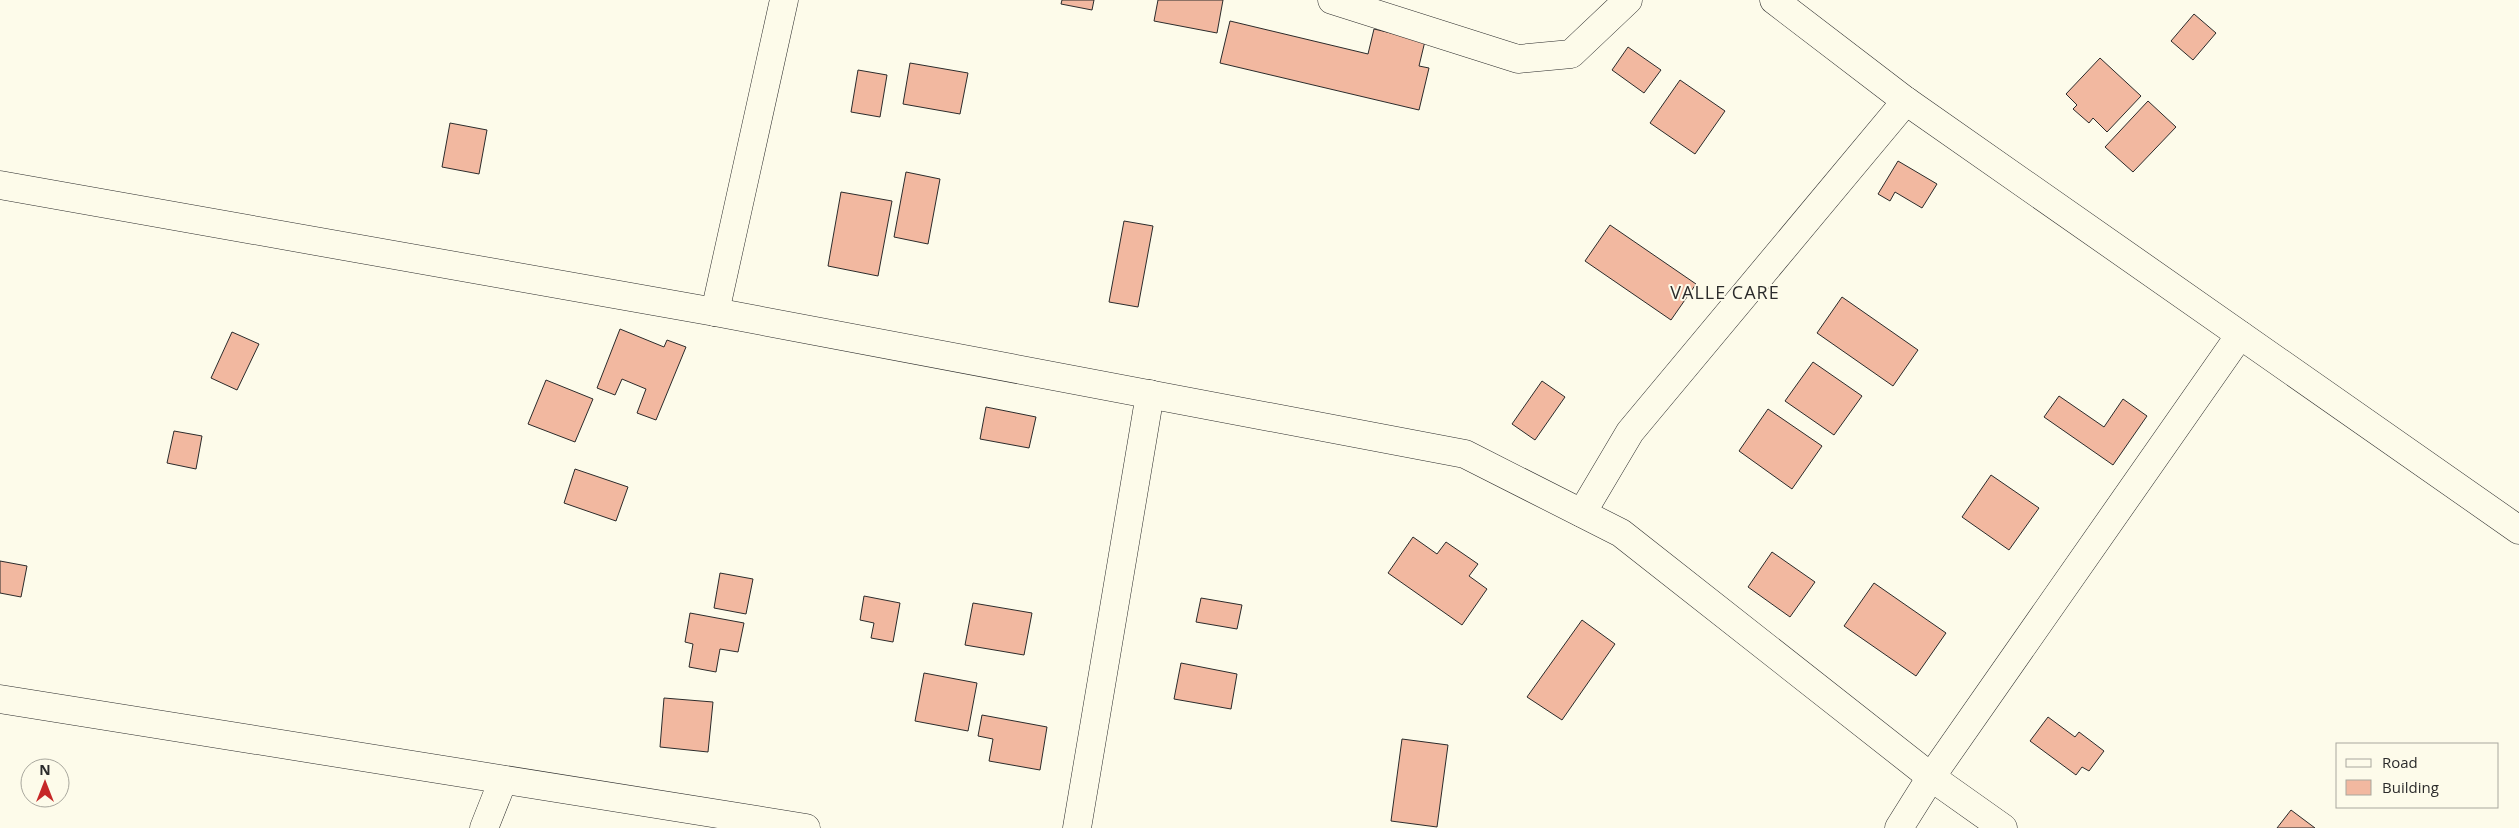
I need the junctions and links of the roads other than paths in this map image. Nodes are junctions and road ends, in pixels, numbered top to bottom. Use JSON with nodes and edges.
{"nodes":[{"id":1,"x":784,"y":0,"type":"edge"},
{"id":2,"x":1332,"y":0,"type":"edge"},
{"id":3,"x":1628,"y":0,"type":"edge"},
{"id":4,"x":1774,"y":0,"type":"edge"},
{"id":5,"x":1906,"y":101,"type":"junction"},
{"id":6,"x":0,"y":185,"type":"edge"},
{"id":7,"x":715,"y":312,"type":"junction"},
{"id":8,"x":2240,"y":335,"type":"junction"},
{"id":9,"x":1150,"y":394,"type":"junction"},
{"id":10,"x":1582,"y":513,"type":"junction"},
{"id":11,"x":2519,"y":530,"type":"edge"},
{"id":12,"x":0,"y":699,"type":"edge"},
{"id":13,"x":1931,"y":777,"type":"junction"},
{"id":14,"x":503,"y":780,"type":"junction"},
{"id":15,"x":484,"y":828,"type":"edge"},
{"id":16,"x":806,"y":828,"type":"edge"},
{"id":17,"x":1077,"y":828,"type":"edge"},
{"id":18,"x":1900,"y":828,"type":"edge"},
{"id":19,"x":2003,"y":828,"type":"edge"}],
"edges":[{"from":1,"to":7,"type":"street"},
{"from":2,"to":3,"type":"street"},
{"from":4,"to":5,"type":"street"},
{"from":5,"to":8,"type":"street"},
{"from":5,"to":10,"type":"street"},
{"from":6,"to":7,"type":"street"},
{"from":7,"to":9,"type":"street"},
{"from":8,"to":11,"type":"street"},
{"from":8,"to":13,"type":"street"},
{"from":9,"to":10,"type":"street"},
{"from":9,"to":17,"type":"street"},
{"from":10,"to":13,"type":"street"},
{"from":12,"to":14,"type":"street"},
{"from":13,"to":18,"type":"street"},
{"from":13,"to":19,"type":"street"},
{"from":14,"to":15,"type":"street"},
{"from":14,"to":16,"type":"street"}]}
